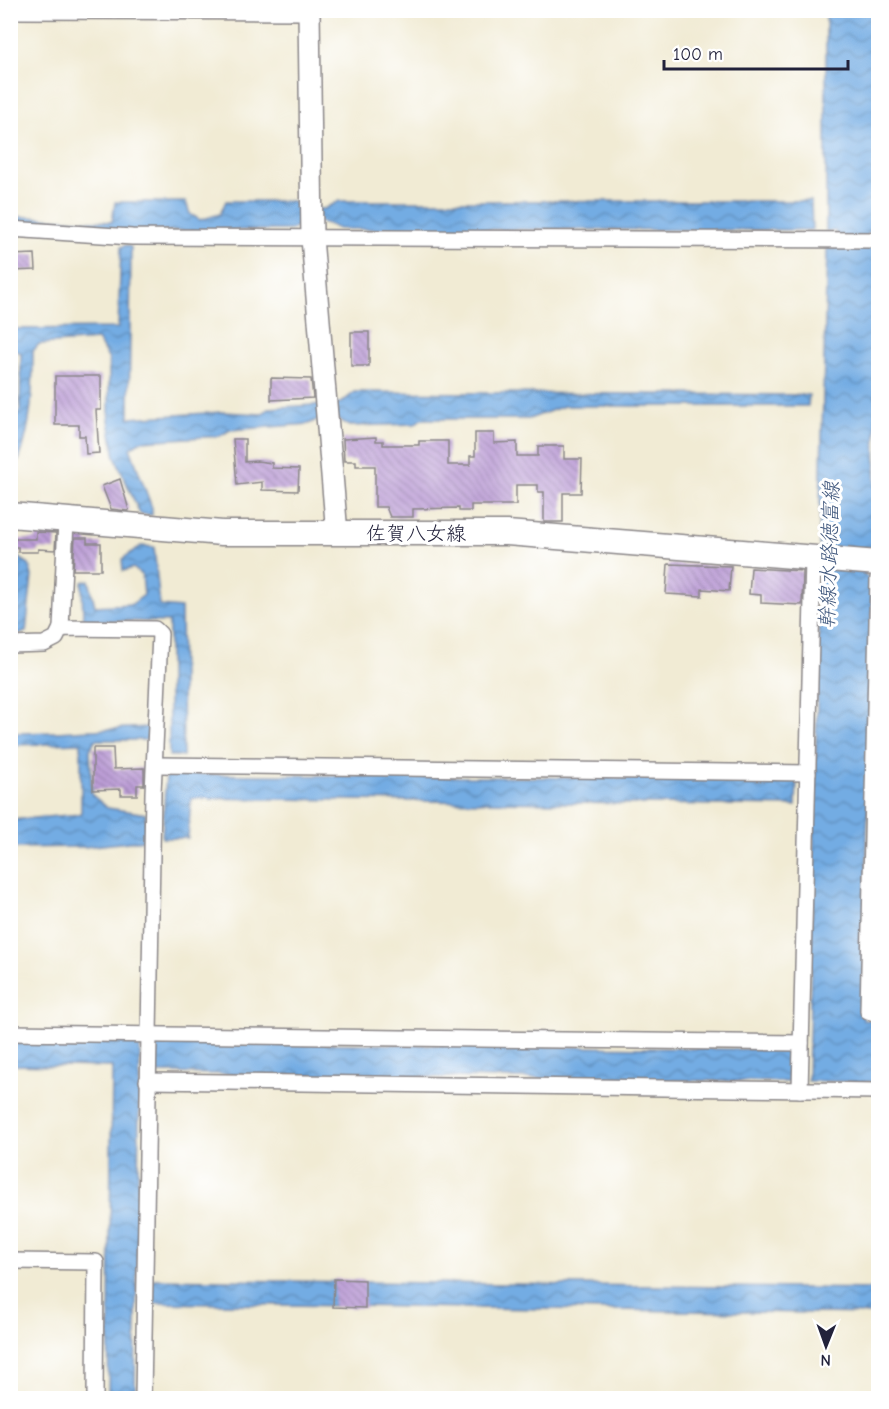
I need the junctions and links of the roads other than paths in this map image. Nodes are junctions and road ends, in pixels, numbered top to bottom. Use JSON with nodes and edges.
{"nodes":[{"id":1,"x":10,"y":11,"type":"edge"},
{"id":2,"x":309,"y":11,"type":"edge"},
{"id":3,"x":10,"y":230,"type":"edge"},
{"id":4,"x":312,"y":233,"type":"junction"},
{"id":5,"x":878,"y":240,"type":"edge"},
{"id":6,"x":10,"y":515,"type":"edge"},
{"id":7,"x":66,"y":521,"type":"junction"},
{"id":8,"x":337,"y":534,"type":"junction"},
{"id":9,"x":817,"y":559,"type":"junction"},
{"id":10,"x":875,"y":568,"type":"edge"},
{"id":11,"x":61,"y":628,"type":"junction"},
{"id":12,"x":10,"y":645,"type":"edge"},
{"id":13,"x":157,"y":765,"type":"junction"},
{"id":14,"x":808,"y":773,"type":"junction"},
{"id":15,"x":876,"y":785,"type":"edge"},
{"id":16,"x":879,"y":1014,"type":"edge"},
{"id":17,"x":10,"y":1033,"type":"edge"},
{"id":18,"x":801,"y":1043,"type":"junction"},
{"id":19,"x":148,"y":1049,"type":"junction"},
{"id":20,"x":147,"y":1081,"type":"junction"},
{"id":21,"x":800,"y":1090,"type":"junction"},
{"id":22,"x":879,"y":1091,"type":"edge"},
{"id":23,"x":10,"y":1261,"type":"edge"},
{"id":24,"x":95,"y":1398,"type":"edge"},
{"id":25,"x":143,"y":1398,"type":"edge"}],
"edges":[{"from":1,"to":2,"type":"street"},
{"from":2,"to":4,"type":"street"},
{"from":3,"to":4,"type":"street"},
{"from":4,"to":5,"type":"street"},
{"from":4,"to":8,"type":"street"},
{"from":6,"to":7,"type":"main road","name":"佐賀八女線"},
{"from":7,"to":8,"type":"main road","name":"佐賀八女線"},
{"from":7,"to":11,"type":"street"},
{"from":8,"to":9,"type":"main road","name":"佐賀八女線"},
{"from":9,"to":10,"type":"main road","name":"佐賀八女線"},
{"from":9,"to":14,"type":"street"},
{"from":10,"to":15,"type":"street"},
{"from":11,"to":12,"type":"street"},
{"from":11,"to":13,"type":"street"},
{"from":13,"to":14,"type":"street"},
{"from":13,"to":19,"type":"street"},
{"from":14,"to":18,"type":"street"},
{"from":15,"to":16,"type":"street"},
{"from":17,"to":19,"type":"street"},
{"from":18,"to":19,"type":"street"},
{"from":18,"to":21,"type":"street"},
{"from":19,"to":20,"type":"street"},
{"from":20,"to":21,"type":"street"},
{"from":20,"to":25,"type":"street"},
{"from":21,"to":22,"type":"street"},
{"from":23,"to":24,"type":"street"}]}
